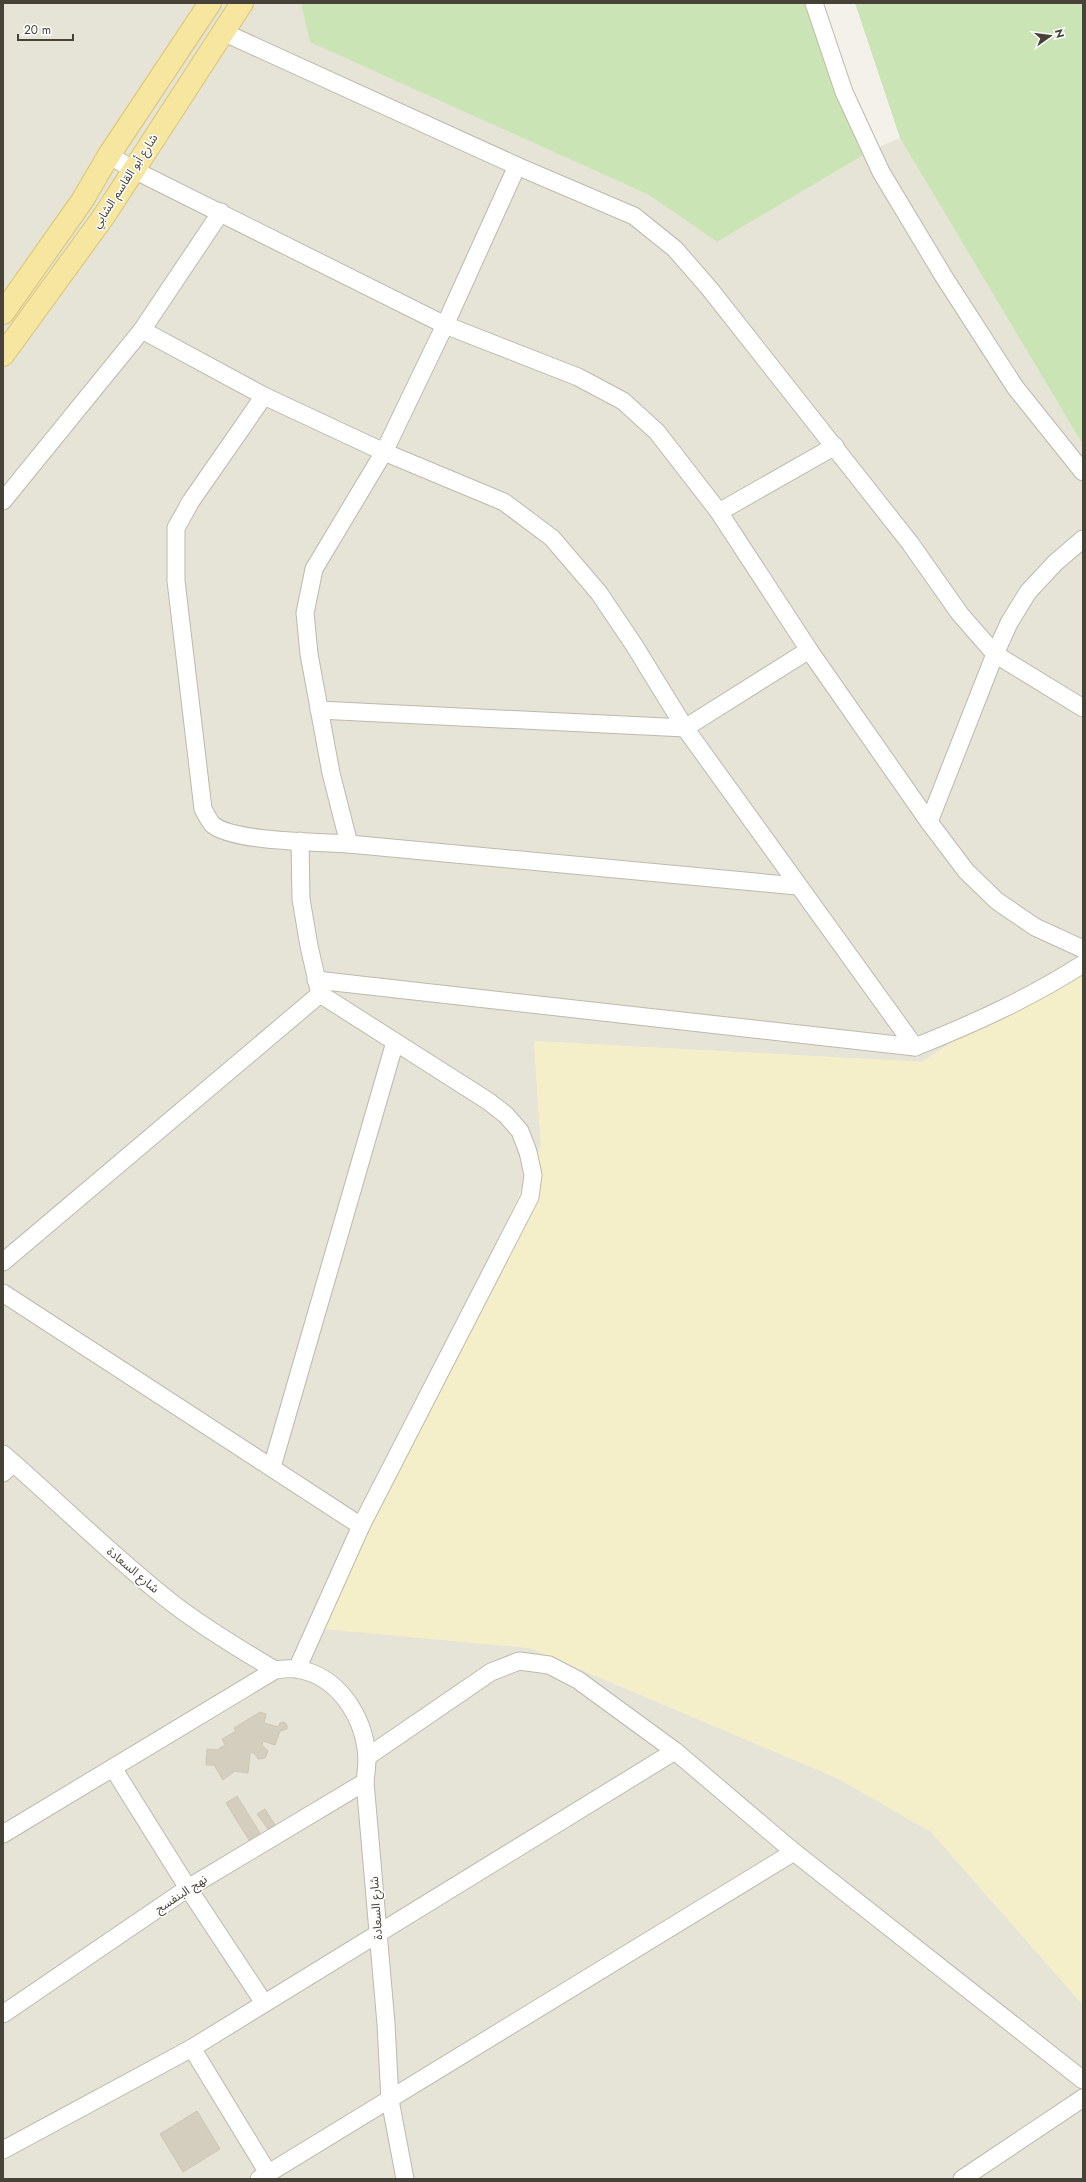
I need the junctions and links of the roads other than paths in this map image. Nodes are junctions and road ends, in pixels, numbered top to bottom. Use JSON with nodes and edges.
{"nodes":[{"id":1,"x":210,"y":3,"type":"edge"},
{"id":2,"x":242,"y":3,"type":"edge"},
{"id":3,"x":814,"y":3,"type":"edge"},
{"id":4,"x":223,"y":32,"type":"junction"},
{"id":5,"x":109,"y":155,"type":"junction"},
{"id":6,"x":517,"y":166,"type":"junction"},
{"id":7,"x":132,"y":169,"type":"junction"},
{"id":8,"x":221,"y":212,"type":"junction"},
{"id":9,"x":3,"y":313,"type":"edge"},
{"id":10,"x":445,"y":325,"type":"junction"},
{"id":11,"x":142,"y":330,"type":"junction"},
{"id":12,"x":3,"y":355,"type":"edge"},
{"id":13,"x":264,"y":396,"type":"junction"},
{"id":14,"x":835,"y":446,"type":"junction"},
{"id":15,"x":384,"y":452,"type":"junction"},
{"id":16,"x":1083,"y":472,"type":"edge"},
{"id":17,"x":3,"y":501,"type":"edge"},
{"id":18,"x":719,"y":512,"type":"junction"},
{"id":19,"x":1083,"y":539,"type":"edge"},
{"id":20,"x":809,"y":650,"type":"junction"},
{"id":21,"x":995,"y":654,"type":"junction"},
{"id":22,"x":1083,"y":708,"type":"edge"},
{"id":23,"x":320,"y":710,"type":"junction"},
{"id":24,"x":685,"y":728,"type":"junction"},
{"id":25,"x":929,"y":822,"type":"junction"},
{"id":26,"x":300,"y":841,"type":"junction"},
{"id":27,"x":349,"y":844,"type":"junction"},
{"id":28,"x":797,"y":886,"type":"junction"},
{"id":29,"x":1083,"y":949,"type":"edge"},
{"id":30,"x":1083,"y":964,"type":"edge"},
{"id":31,"x":318,"y":987,"type":"junction"},
{"id":32,"x":395,"y":1042,"type":"junction"},
{"id":33,"x":915,"y":1047,"type":"junction"},
{"id":34,"x":3,"y":1262,"type":"edge"},
{"id":35,"x":3,"y":1293,"type":"edge"},
{"id":36,"x":6,"y":1464,"type":"edge"},
{"id":37,"x":272,"y":1467,"type":"junction"},
{"id":38,"x":361,"y":1526,"type":"junction"},
{"id":39,"x":297,"y":1669,"type":"junction"},
{"id":40,"x":275,"y":1670,"type":"junction"},
{"id":41,"x":676,"y":1751,"type":"junction"},
{"id":42,"x":367,"y":1757,"type":"junction"},
{"id":43,"x":113,"y":1768,"type":"junction"},
{"id":44,"x":365,"y":1782,"type":"junction"},
{"id":45,"x":3,"y":1834,"type":"edge"},
{"id":46,"x":794,"y":1852,"type":"junction"},
{"id":47,"x":188,"y":1888,"type":"junction"},
{"id":48,"x":378,"y":1934,"type":"junction"},
{"id":49,"x":264,"y":2003,"type":"junction"},
{"id":50,"x":3,"y":2014,"type":"edge"},
{"id":51,"x":192,"y":2048,"type":"junction"},
{"id":52,"x":1083,"y":2080,"type":"edge"},
{"id":53,"x":1083,"y":2098,"type":"edge"},
{"id":54,"x":390,"y":2100,"type":"junction"},
{"id":55,"x":3,"y":2150,"type":"edge"},
{"id":56,"x":264,"y":2176,"type":"edge"},
{"id":57,"x":405,"y":2179,"type":"edge"},
{"id":58,"x":962,"y":2179,"type":"edge"}],
"edges":[{"from":1,"to":5,"type":"main road","name":"شارع أبو القاسم الشابي"},
{"from":2,"to":4,"type":"main road","name":"شارع أبو القاسم الشابي"},
{"from":3,"to":16,"type":"street"},
{"from":4,"to":6,"type":"street"},
{"from":4,"to":7,"type":"main road","name":"شارع أبو القاسم الشابي"},
{"from":5,"to":7,"type":"street"},
{"from":5,"to":9,"type":"main road","name":"شارع أبو القاسم الشابي"},
{"from":6,"to":10,"type":"street"},
{"from":6,"to":14,"type":"street"},
{"from":7,"to":8,"type":"street"},
{"from":7,"to":12,"type":"main road","name":"شارع أبو القاسم الشابي"},
{"from":8,"to":10,"type":"street"},
{"from":8,"to":11,"type":"street"},
{"from":10,"to":15,"type":"street"},
{"from":10,"to":18,"type":"street"},
{"from":11,"to":13,"type":"street"},
{"from":11,"to":17,"type":"street"},
{"from":13,"to":15,"type":"street"},
{"from":13,"to":26,"type":"street"},
{"from":14,"to":18,"type":"street"},
{"from":14,"to":21,"type":"street"},
{"from":15,"to":23,"type":"street"},
{"from":15,"to":24,"type":"street"},
{"from":18,"to":20,"type":"street"},
{"from":19,"to":21,"type":"street"},
{"from":20,"to":24,"type":"street"},
{"from":20,"to":25,"type":"street"},
{"from":21,"to":22,"type":"street"},
{"from":21,"to":25,"type":"street"},
{"from":23,"to":24,"type":"street"},
{"from":23,"to":27,"type":"street"},
{"from":24,"to":28,"type":"street"},
{"from":25,"to":29,"type":"street"},
{"from":26,"to":27,"type":"street"},
{"from":26,"to":31,"type":"street"},
{"from":27,"to":28,"type":"street"},
{"from":28,"to":33,"type":"street"},
{"from":30,"to":33,"type":"street"},
{"from":31,"to":32,"type":"street"},
{"from":31,"to":33,"type":"street"},
{"from":31,"to":34,"type":"street"},
{"from":32,"to":37,"type":"street"},
{"from":32,"to":38,"type":"street"},
{"from":35,"to":37,"type":"street"},
{"from":36,"to":40,"type":"street","name":"شارع السعادة"},
{"from":37,"to":38,"type":"street"},
{"from":38,"to":39,"type":"street"},
{"from":39,"to":40,"type":"street"},
{"from":39,"to":42,"type":"street","name":"شارع السعادة"},
{"from":40,"to":43,"type":"street"},
{"from":41,"to":42,"type":"street"},
{"from":41,"to":46,"type":"street"},
{"from":41,"to":48,"type":"street"},
{"from":42,"to":44,"type":"street","name":"شارع السعادة"},
{"from":43,"to":45,"type":"street"},
{"from":43,"to":47,"type":"street"},
{"from":44,"to":47,"type":"street","name":"نهج البنفسج"},
{"from":44,"to":48,"type":"street","name":"شارع السعادة"},
{"from":46,"to":52,"type":"street"},
{"from":46,"to":54,"type":"street"},
{"from":47,"to":49,"type":"street"},
{"from":47,"to":50,"type":"street","name":"نهج البنفسج"},
{"from":48,"to":49,"type":"street"},
{"from":48,"to":54,"type":"street","name":"شارع السعادة"},
{"from":49,"to":51,"type":"street"},
{"from":51,"to":55,"type":"street"},
{"from":51,"to":56,"type":"street"},
{"from":53,"to":58,"type":"street"},
{"from":54,"to":56,"type":"street"},
{"from":54,"to":57,"type":"street","name":"شارع السعادة"}]}
